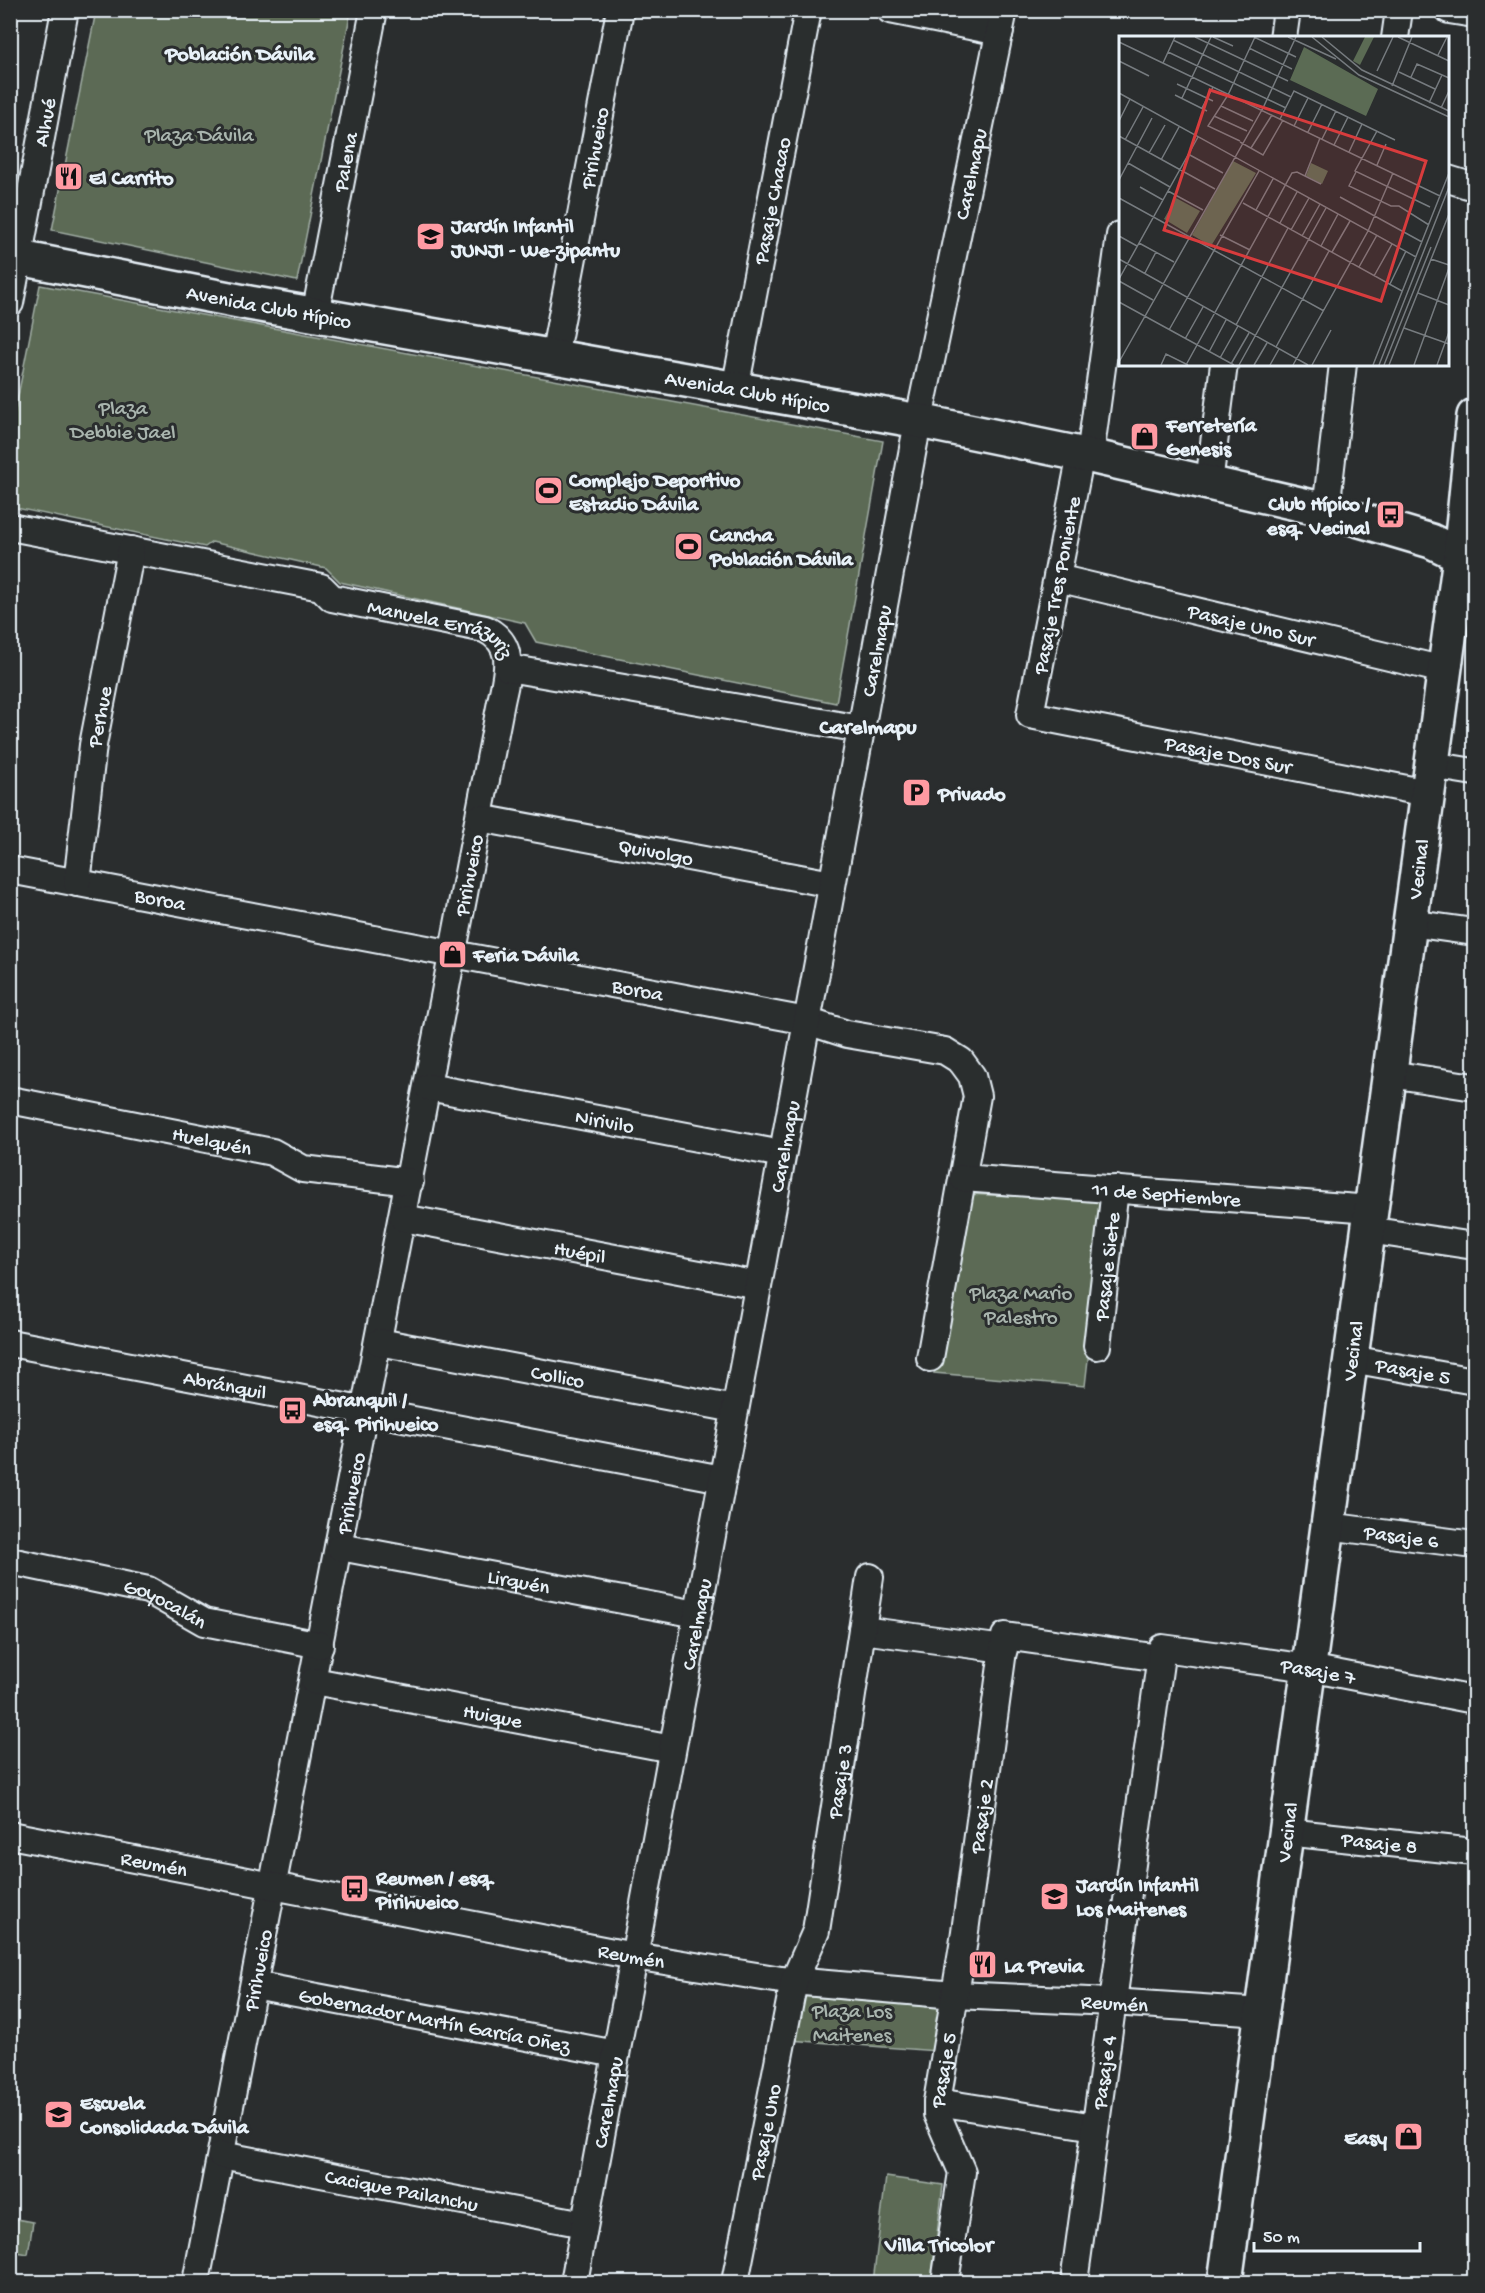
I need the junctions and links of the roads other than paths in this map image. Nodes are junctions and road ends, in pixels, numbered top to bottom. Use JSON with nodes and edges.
{"nodes":[{"id":1,"x":65,"y":10,"type":"edge"},
{"id":2,"x":374,"y":10,"type":"edge"},
{"id":3,"x":620,"y":10,"type":"edge"},
{"id":4,"x":808,"y":10,"type":"edge"},
{"id":5,"x":890,"y":10,"type":"edge"},
{"id":6,"x":1287,"y":10,"type":"edge"},
{"id":7,"x":1399,"y":10,"type":"edge"},
{"id":8,"x":1449,"y":10,"type":"edge"},
{"id":9,"x":1474,"y":15,"type":"edge"},
{"id":10,"x":1002,"y":21,"type":"edge"},
{"id":11,"x":1283,"y":36,"type":"edge"},
{"id":12,"x":1395,"y":36,"type":"edge"},
{"id":13,"x":1449,"y":179,"type":"edge"},
{"id":14,"x":1474,"y":187,"type":"edge"},
{"id":15,"x":1119,"y":241,"type":"edge"},
{"id":16,"x":15,"y":257,"type":"edge"},
{"id":17,"x":10,"y":303,"type":"edge"},
{"id":18,"x":315,"y":315,"type":"junction"},
{"id":19,"x":554,"y":357,"type":"junction"},
{"id":20,"x":1224,"y":366,"type":"edge"},
{"id":21,"x":1343,"y":366,"type":"edge"},
{"id":22,"x":735,"y":389,"type":"junction"},
{"id":23,"x":1474,"y":416,"type":"edge"},
{"id":24,"x":919,"y":421,"type":"junction"},
{"id":25,"x":1085,"y":455,"type":"junction"},
{"id":26,"x":1209,"y":483,"type":"junction"},
{"id":27,"x":1326,"y":510,"type":"junction"},
{"id":28,"x":10,"y":527,"type":"edge"},
{"id":29,"x":131,"y":550,"type":"junction"},
{"id":30,"x":1467,"y":559,"type":"edge"},
{"id":31,"x":1057,"y":578,"type":"junction"},
{"id":32,"x":508,"y":668,"type":"junction"},
{"id":33,"x":1444,"y":670,"type":"junction"},
{"id":34,"x":1030,"y":715,"type":"joint"},
{"id":35,"x":861,"y":729,"type":"junction"},
{"id":36,"x":1474,"y":772,"type":"edge"},
{"id":37,"x":1429,"y":779,"type":"junction"},
{"id":38,"x":479,"y":818,"type":"junction"},
{"id":39,"x":10,"y":870,"type":"edge"},
{"id":40,"x":76,"y":883,"type":"junction"},
{"id":41,"x":832,"y":884,"type":"junction"},
{"id":42,"x":1410,"y":924,"type":"junction"},
{"id":43,"x":1474,"y":932,"type":"edge"},
{"id":44,"x":453,"y":954,"type":"junction"},
{"id":45,"x":807,"y":1021,"type":"junction"},
{"id":46,"x":1390,"y":1074,"type":"junction"},
{"id":47,"x":428,"y":1087,"type":"junction"},
{"id":48,"x":1474,"y":1087,"type":"edge"},
{"id":49,"x":10,"y":1100,"type":"edge"},
{"id":50,"x":782,"y":1154,"type":"junction"},
{"id":51,"x":963,"y":1178,"type":"junction"},
{"id":52,"x":410,"y":1182,"type":"junction"},
{"id":53,"x":1115,"y":1189,"type":"junction"},
{"id":54,"x":403,"y":1218,"type":"junction"},
{"id":55,"x":1370,"y":1219,"type":"junction"},
{"id":56,"x":1474,"y":1246,"type":"edge"},
{"id":57,"x":758,"y":1285,"type":"junction"},
{"id":58,"x":379,"y":1342,"type":"junction"},
{"id":59,"x":10,"y":1344,"type":"edge"},
{"id":60,"x":1097,"y":1346,"type":"dead end"},
{"id":61,"x":930,"y":1358,"type":"dead end"},
{"id":62,"x":1351,"y":1359,"type":"junction"},
{"id":63,"x":1474,"y":1381,"type":"edge"},
{"id":64,"x":735,"y":1409,"type":"junction"},
{"id":65,"x":366,"y":1411,"type":"junction"},
{"id":66,"x":722,"y":1479,"type":"junction"},
{"id":67,"x":1328,"y":1526,"type":"junction"},
{"id":68,"x":1474,"y":1545,"type":"edge"},
{"id":69,"x":340,"y":1547,"type":"junction"},
{"id":70,"x":10,"y":1561,"type":"edge"},
{"id":71,"x":870,"y":1577,"type":"dead end"},
{"id":72,"x":697,"y":1614,"type":"junction"},
{"id":73,"x":862,"y":1630,"type":"junction"},
{"id":74,"x":1004,"y":1642,"type":"junction"},
{"id":75,"x":320,"y":1645,"type":"junction"},
{"id":76,"x":1161,"y":1653,"type":"junction"},
{"id":77,"x":1309,"y":1668,"type":"junction"},
{"id":78,"x":314,"y":1681,"type":"junction"},
{"id":79,"x":1474,"y":1700,"type":"edge"},
{"id":80,"x":672,"y":1749,"type":"junction"},
{"id":81,"x":1286,"y":1832,"type":"junction"},
{"id":82,"x":10,"y":1835,"type":"edge"},
{"id":83,"x":1474,"y":1852,"type":"edge"},
{"id":84,"x":273,"y":1886,"type":"junction"},
{"id":85,"x":634,"y":1956,"type":"junction"},
{"id":86,"x":794,"y":1981,"type":"junction"},
{"id":87,"x":254,"y":1985,"type":"junction"},
{"id":88,"x":955,"y":1995,"type":"junction"},
{"id":89,"x":1112,"y":2002,"type":"junction"},
{"id":90,"x":1262,"y":2012,"type":"junction"},
{"id":91,"x":616,"y":2054,"type":"junction"},
{"id":92,"x":937,"y":2102,"type":"junction"},
{"id":93,"x":1095,"y":2127,"type":"junction"},
{"id":94,"x":221,"y":2155,"type":"junction"},
{"id":95,"x":584,"y":2224,"type":"junction"},
{"id":96,"x":196,"y":2283,"type":"edge"},
{"id":97,"x":573,"y":2283,"type":"edge"},
{"id":98,"x":735,"y":2283,"type":"edge"},
{"id":99,"x":945,"y":2283,"type":"edge"},
{"id":100,"x":1074,"y":2283,"type":"edge"},
{"id":101,"x":1225,"y":2283,"type":"edge"}],
"edges":[{"from":1,"to":16,"type":"street","name":"Alhué"},
{"from":2,"to":18,"type":"street","name":"Palena"},
{"from":3,"to":19,"type":"street","name":"Pirihueico"},
{"from":4,"to":22,"type":"street","name":"Pasaje Chacao"},
{"from":5,"to":10,"type":"street"},
{"from":6,"to":11,"type":"street"},
{"from":7,"to":12,"type":"street"},
{"from":8,"to":9,"type":"street"},
{"from":10,"to":24,"type":"street","name":"Carelmapu"},
{"from":13,"to":14,"type":"street"},
{"from":15,"to":25,"type":"street","name":"Pasaje Tres Poniente"},
{"from":16,"to":17,"type":"street","name":"Alhué"},
{"from":16,"to":18,"type":"street","name":"Avenida Club Hípico"},
{"from":18,"to":19,"type":"street","name":"Avenida Club Hípico"},
{"from":19,"to":22,"type":"street","name":"Avenida Club Hípico"},
{"from":20,"to":26,"type":"street"},
{"from":21,"to":27,"type":"street"},
{"from":22,"to":24,"type":"street","name":"Avenida Club Hípico"},
{"from":23,"to":30,"type":"street","name":"Vecinal"},
{"from":24,"to":25,"type":"street","name":"Avenida Club Hípico"},
{"from":24,"to":35,"type":"street","name":"Carelmapu"},
{"from":25,"to":26,"type":"street","name":"Avenida Club Hípico"},
{"from":25,"to":31,"type":"street","name":"Pasaje Tres Poniente"},
{"from":26,"to":27,"type":"street","name":"Avenida Club Hípico"},
{"from":27,"to":30,"type":"street","name":"Avenida Club Hípico"},
{"from":28,"to":29,"type":"street","name":"Manuela Errázuriz"},
{"from":29,"to":32,"type":"street","name":"Manuela Errázuriz"},
{"from":29,"to":40,"type":"street","name":"Perhue"},
{"from":30,"to":33,"type":"street","name":"Vecinal"},
{"from":31,"to":33,"type":"street","name":"Pasaje Uno Sur"},
{"from":31,"to":34,"type":"street","name":"Pasaje Tres Poniente"},
{"from":32,"to":35,"type":"street","name":"Manuela Errázuriz"},
{"from":32,"to":38,"type":"street","name":"Pirihueico"},
{"from":33,"to":37,"type":"street","name":"Vecinal"},
{"from":34,"to":37,"type":"street","name":"Pasaje Dos Sur"},
{"from":35,"to":41,"type":"street","name":"Carelmapu"},
{"from":36,"to":37,"type":"street"},
{"from":37,"to":42,"type":"street","name":"Vecinal"},
{"from":38,"to":41,"type":"street","name":"Quivolgo"},
{"from":38,"to":44,"type":"street","name":"Pirihueico"},
{"from":39,"to":40,"type":"street","name":"Boroa"},
{"from":40,"to":44,"type":"street","name":"Boroa"},
{"from":41,"to":45,"type":"street","name":"Carelmapu"},
{"from":42,"to":43,"type":"street"},
{"from":42,"to":46,"type":"street","name":"Vecinal"},
{"from":44,"to":45,"type":"street","name":"Boroa"},
{"from":44,"to":47,"type":"street","name":"Pirihueico"},
{"from":45,"to":50,"type":"street","name":"Carelmapu"},
{"from":45,"to":51,"type":"street","name":"Boroa"},
{"from":46,"to":48,"type":"street"},
{"from":46,"to":55,"type":"street","name":"Vecinal"},
{"from":47,"to":50,"type":"street","name":"Nirivilo"},
{"from":47,"to":52,"type":"street","name":"Pirihueico"},
{"from":49,"to":52,"type":"street","name":"Huelquén"},
{"from":50,"to":57,"type":"street","name":"Carelmapu"},
{"from":51,"to":53,"type":"street","name":"11 de Septiembre"},
{"from":51,"to":61,"type":"street","name":"Boroa"},
{"from":52,"to":54,"type":"street","name":"Pirihueico"},
{"from":53,"to":55,"type":"street","name":"11 de Septiembre"},
{"from":53,"to":60,"type":"street","name":"Pasaje Siete"},
{"from":54,"to":57,"type":"street","name":"Huépil"},
{"from":54,"to":58,"type":"street","name":"Pirihueico"},
{"from":55,"to":56,"type":"street"},
{"from":55,"to":62,"type":"street","name":"Vecinal"},
{"from":57,"to":64,"type":"street","name":"Carelmapu"},
{"from":58,"to":64,"type":"street","name":"Collico"},
{"from":58,"to":65,"type":"street","name":"Pirihueico"},
{"from":59,"to":65,"type":"street","name":"Abránquil"},
{"from":62,"to":63,"type":"street","name":"Pasaje 5"},
{"from":62,"to":67,"type":"street","name":"Vecinal"},
{"from":64,"to":66,"type":"street","name":"Carelmapu"},
{"from":65,"to":66,"type":"street","name":"Abránquil"},
{"from":65,"to":69,"type":"street","name":"Pirihueico"},
{"from":66,"to":72,"type":"street","name":"Carelmapu"},
{"from":67,"to":68,"type":"street","name":"Pasaje 6"},
{"from":67,"to":77,"type":"street","name":"Vecinal"},
{"from":69,"to":72,"type":"street","name":"Lirquén"},
{"from":69,"to":75,"type":"street","name":"Pirihueico"},
{"from":70,"to":75,"type":"street","name":"Goyocalán"},
{"from":71,"to":73,"type":"street","name":"Pasaje 3"},
{"from":72,"to":80,"type":"street","name":"Carelmapu"},
{"from":73,"to":74,"type":"street","name":"Pasaje 7"},
{"from":73,"to":86,"type":"street","name":"Pasaje 3"},
{"from":74,"to":76,"type":"street","name":"Pasaje 7"},
{"from":74,"to":88,"type":"street","name":"Pasaje 2"},
{"from":75,"to":78,"type":"street","name":"Pirihueico"},
{"from":76,"to":77,"type":"street","name":"Pasaje 7"},
{"from":76,"to":89,"type":"street","name":"Pasaje 4"},
{"from":77,"to":79,"type":"street","name":"Pasaje 7"},
{"from":77,"to":81,"type":"street","name":"Vecinal"},
{"from":78,"to":80,"type":"street","name":"Huique"},
{"from":78,"to":84,"type":"street","name":"Pirihueico"},
{"from":80,"to":85,"type":"street","name":"Carelmapu"},
{"from":81,"to":83,"type":"street","name":"Pasaje 8"},
{"from":81,"to":90,"type":"street","name":"Vecinal"},
{"from":82,"to":84,"type":"street","name":"Reumén"},
{"from":84,"to":85,"type":"street","name":"Reumén"},
{"from":84,"to":87,"type":"street","name":"Pirihueico"},
{"from":85,"to":86,"type":"street","name":"Reumén"},
{"from":85,"to":91,"type":"street","name":"Carelmapu"},
{"from":86,"to":88,"type":"street","name":"Reumén"},
{"from":86,"to":98,"type":"street","name":"Pasaje Uno"},
{"from":87,"to":91,"type":"street","name":"Gobernador Martín García Oñez"},
{"from":87,"to":94,"type":"street","name":"Pirihueico"},
{"from":88,"to":89,"type":"street","name":"Reumén"},
{"from":88,"to":92,"type":"street","name":"Pasaje 5"},
{"from":89,"to":90,"type":"street","name":"Reumén"},
{"from":89,"to":93,"type":"street","name":"Pasaje 4"},
{"from":90,"to":101,"type":"street","name":"Vecinal"},
{"from":91,"to":95,"type":"street","name":"Carelmapu"},
{"from":92,"to":93,"type":"street"},
{"from":92,"to":99,"type":"street","name":"Pasaje 5"},
{"from":93,"to":100,"type":"street","name":"Pasaje 4"},
{"from":94,"to":95,"type":"street","name":"Cacique Pailanchu"},
{"from":94,"to":96,"type":"street","name":"Pirihueico"},
{"from":95,"to":97,"type":"street","name":"Carelmapu"}]}
